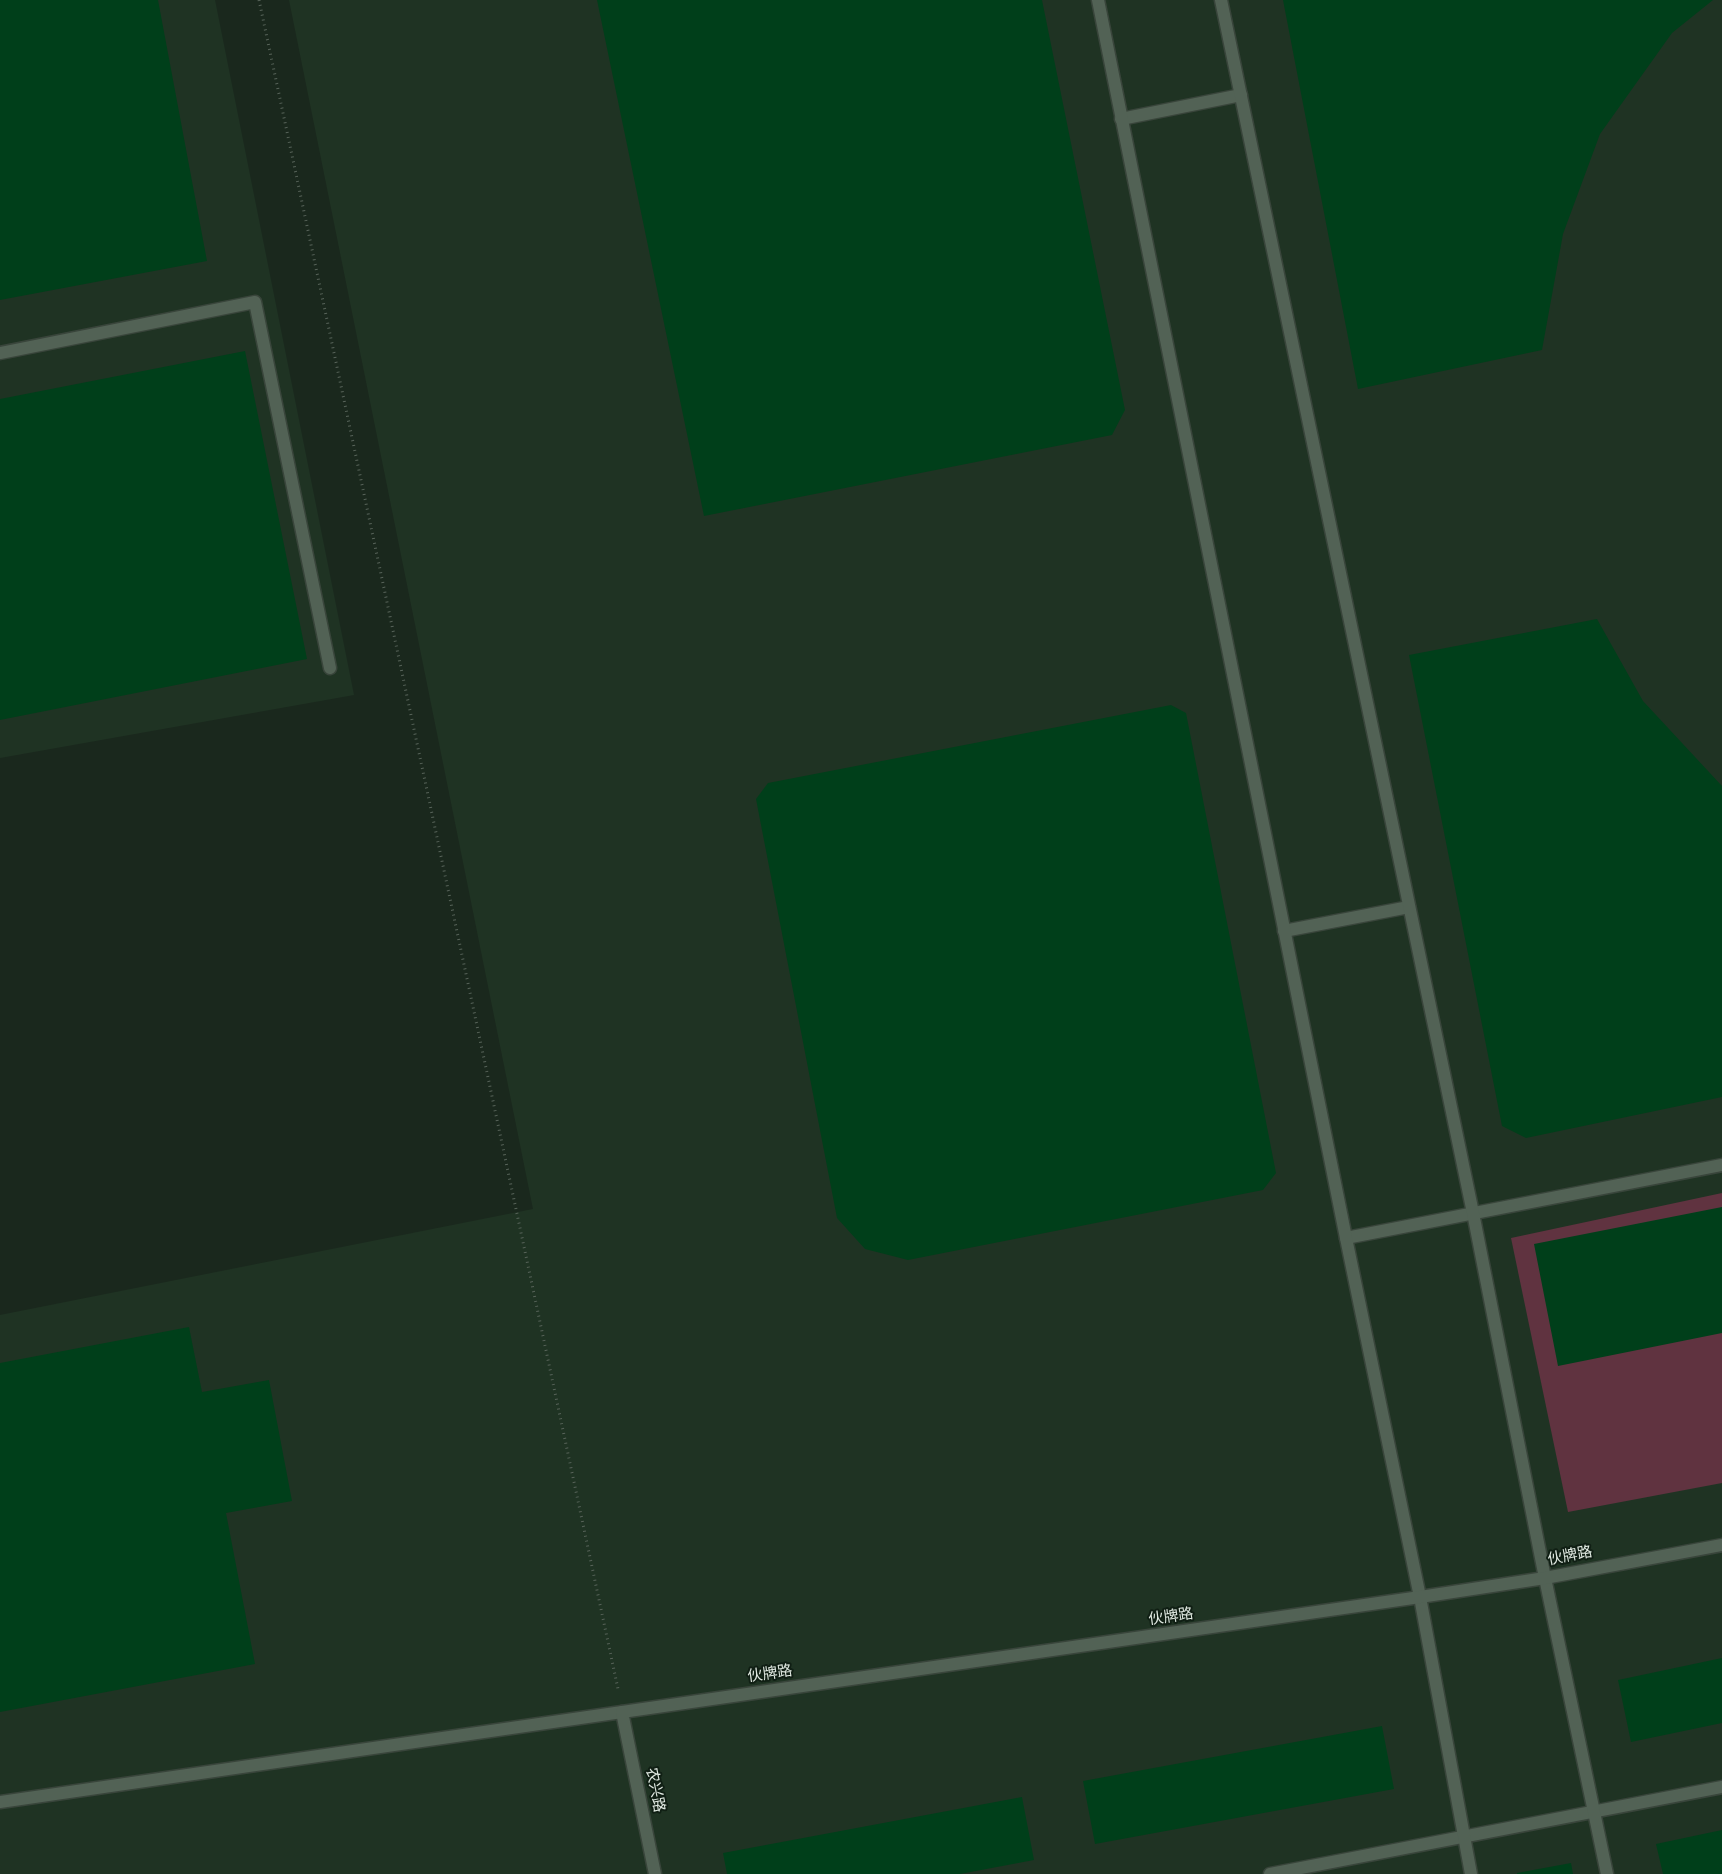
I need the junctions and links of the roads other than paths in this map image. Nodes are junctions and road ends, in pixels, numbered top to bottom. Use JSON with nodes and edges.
{"nodes":[{"id":1,"x":1098,"y":0,"type":"edge"},
{"id":2,"x":1221,"y":0,"type":"edge"},
{"id":3,"x":1241,"y":96,"type":"junction"},
{"id":4,"x":1121,"y":119,"type":"junction"},
{"id":5,"x":0,"y":353,"type":"edge"},
{"id":6,"x":330,"y":668,"type":"dead end"},
{"id":7,"x":1409,"y":907,"type":"junction"},
{"id":8,"x":1284,"y":931,"type":"junction"},
{"id":9,"x":1722,"y":1165,"type":"edge"},
{"id":10,"x":1473,"y":1213,"type":"junction"},
{"id":11,"x":1346,"y":1238,"type":"junction"},
{"id":12,"x":1722,"y":1545,"type":"edge"},
{"id":13,"x":1545,"y":1578,"type":"junction"},
{"id":14,"x":1420,"y":1597,"type":"junction"},
{"id":15,"x":622,"y":1712,"type":"junction"},
{"id":16,"x":1722,"y":1787,"type":"edge"},
{"id":17,"x":0,"y":1802,"type":"edge"},
{"id":18,"x":1594,"y":1811,"type":"junction"},
{"id":19,"x":1464,"y":1836,"type":"junction"},
{"id":20,"x":655,"y":1874,"type":"edge"},
{"id":21,"x":1270,"y":1874,"type":"edge"},
{"id":22,"x":1471,"y":1874,"type":"edge"},
{"id":23,"x":1606,"y":1874,"type":"edge"}],
"edges":[{"from":1,"to":4,"type":"street"},
{"from":2,"to":3,"type":"street"},
{"from":3,"to":4,"type":"street"},
{"from":3,"to":7,"type":"street"},
{"from":4,"to":8,"type":"street"},
{"from":5,"to":6,"type":"street"},
{"from":7,"to":8,"type":"street"},
{"from":7,"to":10,"type":"street"},
{"from":8,"to":11,"type":"street"},
{"from":9,"to":10,"type":"street"},
{"from":10,"to":11,"type":"street"},
{"from":10,"to":13,"type":"street"},
{"from":11,"to":14,"type":"street"},
{"from":12,"to":13,"type":"street","name":"伙牌路"},
{"from":13,"to":14,"type":"street","name":"伙牌路"},
{"from":13,"to":18,"type":"street"},
{"from":14,"to":15,"type":"street","name":"伙牌路"},
{"from":14,"to":19,"type":"street"},
{"from":15,"to":17,"type":"street","name":"伙牌路"},
{"from":15,"to":20,"type":"street","name":"农兴路"},
{"from":16,"to":18,"type":"street"},
{"from":18,"to":19,"type":"street"},
{"from":18,"to":23,"type":"street"},
{"from":19,"to":21,"type":"street"},
{"from":19,"to":22,"type":"street"}]}
